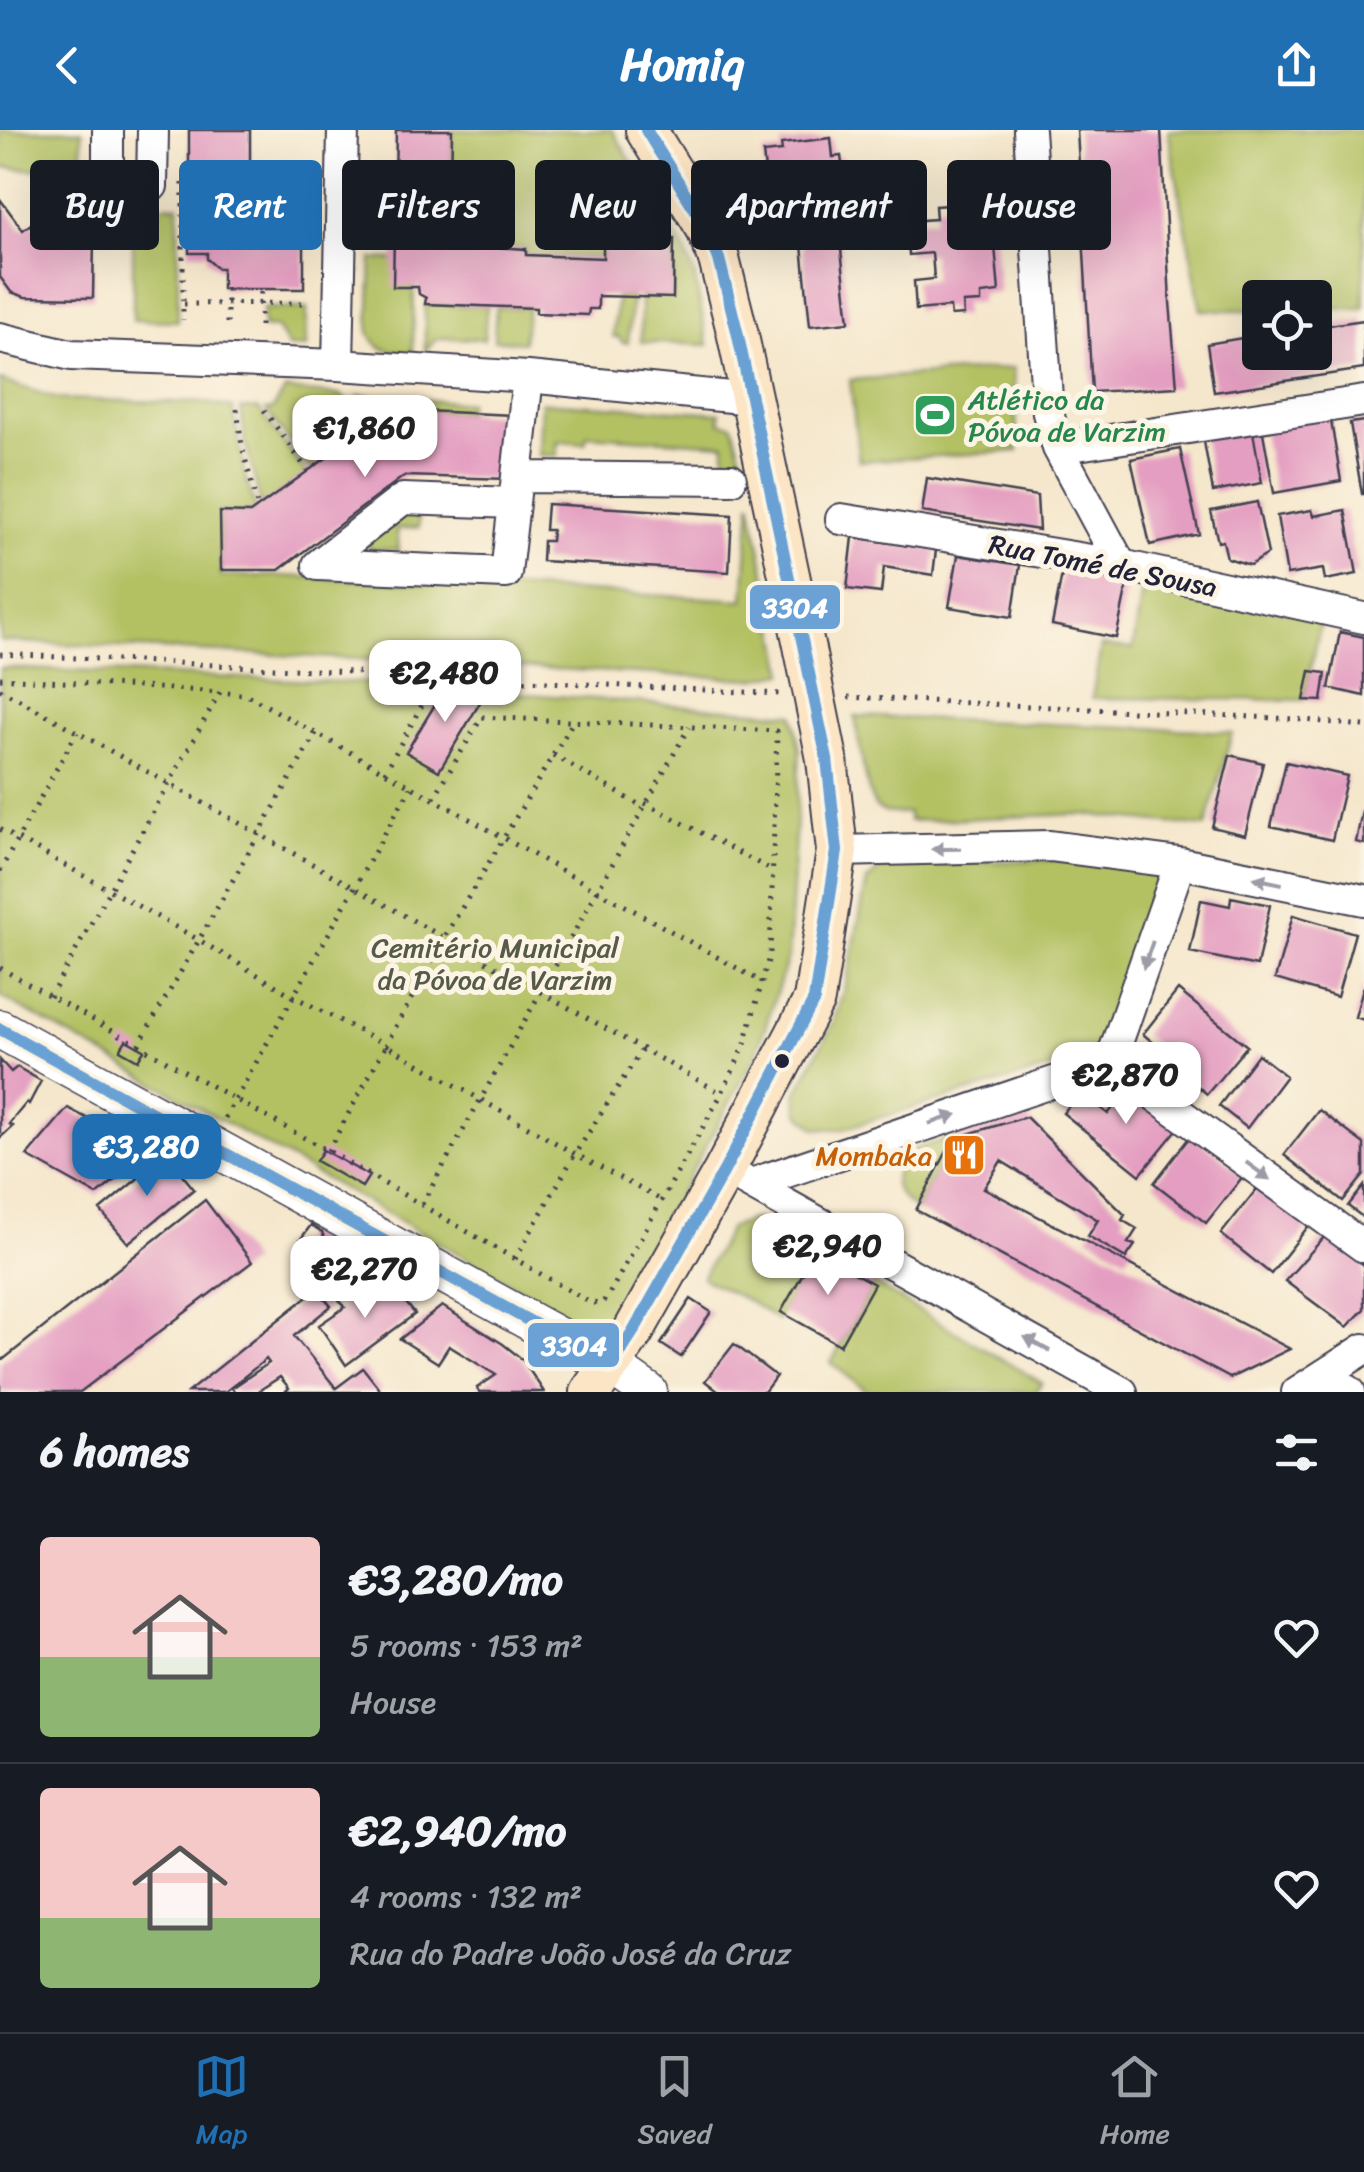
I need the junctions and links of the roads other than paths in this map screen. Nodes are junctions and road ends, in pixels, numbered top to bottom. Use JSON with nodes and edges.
{"nodes":[{"id":1,"x":108,"y":130,"type":"edge"},
{"id":2,"x":153,"y":130,"type":"edge"},
{"id":3,"x":342,"y":130,"type":"edge"},
{"id":4,"x":646,"y":130,"type":"edge"},
{"id":5,"x":1029,"y":130,"type":"edge"},
{"id":6,"x":0,"y":338,"type":"edge"},
{"id":7,"x":338,"y":364,"type":"junction"},
{"id":8,"x":528,"y":377,"type":"junction"},
{"id":9,"x":751,"y":399,"type":"junction"},
{"id":10,"x":1364,"y":401,"type":"edge"},
{"id":11,"x":1058,"y":448,"type":"junction"},
{"id":12,"x":730,"y":479,"type":"dead end"},
{"id":13,"x":516,"y":490,"type":"junction"},
{"id":14,"x":841,"y":519,"type":"dead end"},
{"id":15,"x":1121,"y":565,"type":"junction"},
{"id":16,"x":1364,"y":618,"type":"edge"},
{"id":17,"x":838,"y":852,"type":"junction"},
{"id":18,"x":1180,"y":863,"type":"junction"},
{"id":19,"x":1364,"y":900,"type":"edge"},
{"id":20,"x":0,"y":1029,"type":"edge"},
{"id":21,"x":1110,"y":1063,"type":"junction"},
{"id":22,"x":738,"y":1178,"type":"junction"},
{"id":23,"x":1364,"y":1248,"type":"edge"},
{"id":24,"x":1364,"y":1349,"type":"edge"},
{"id":25,"x":1325,"y":1374,"type":"junction"},
{"id":26,"x":601,"y":1379,"type":"edge"},
{"id":27,"x":648,"y":1392,"type":"edge"},
{"id":28,"x":1122,"y":1392,"type":"edge"},
{"id":29,"x":1298,"y":1392,"type":"edge"},
{"id":30,"x":1350,"y":1392,"type":"edge"}],
"edges":[{"from":1,"to":2,"type":"street"},
{"from":3,"to":7,"type":"street"},
{"from":4,"to":9,"type":"main road"},
{"from":5,"to":11,"type":"street"},
{"from":6,"to":7,"type":"street"},
{"from":7,"to":8,"type":"street"},
{"from":8,"to":9,"type":"street"},
{"from":8,"to":13,"type":"street"},
{"from":9,"to":17,"type":"main road","bridge":true},
{"from":10,"to":11,"type":"street"},
{"from":11,"to":15,"type":"street"},
{"from":12,"to":13,"type":"street"},
{"from":13,"to":13,"type":"street"},
{"from":14,"to":15,"type":"street","name":"Rua Tomé de Sousa"},
{"from":15,"to":16,"type":"street","name":"Rua Tomé de Sousa"},
{"from":18,"to":17,"type":"street","one_way":true},
{"from":17,"to":22,"type":"main road"},
{"from":19,"to":18,"type":"street","one_way":true},
{"from":18,"to":21,"type":"street","one_way":true},
{"from":20,"to":26,"type":"street"},
{"from":22,"to":21,"type":"street","one_way":true},
{"from":21,"to":23,"type":"street","one_way":true},
{"from":22,"to":26,"type":"main road"},
{"from":28,"to":22,"type":"street","one_way":true},
{"from":24,"to":25,"type":"street"},
{"from":25,"to":29,"type":"street"},
{"from":25,"to":30,"type":"street"},
{"from":26,"to":27,"type":"street"}]}
